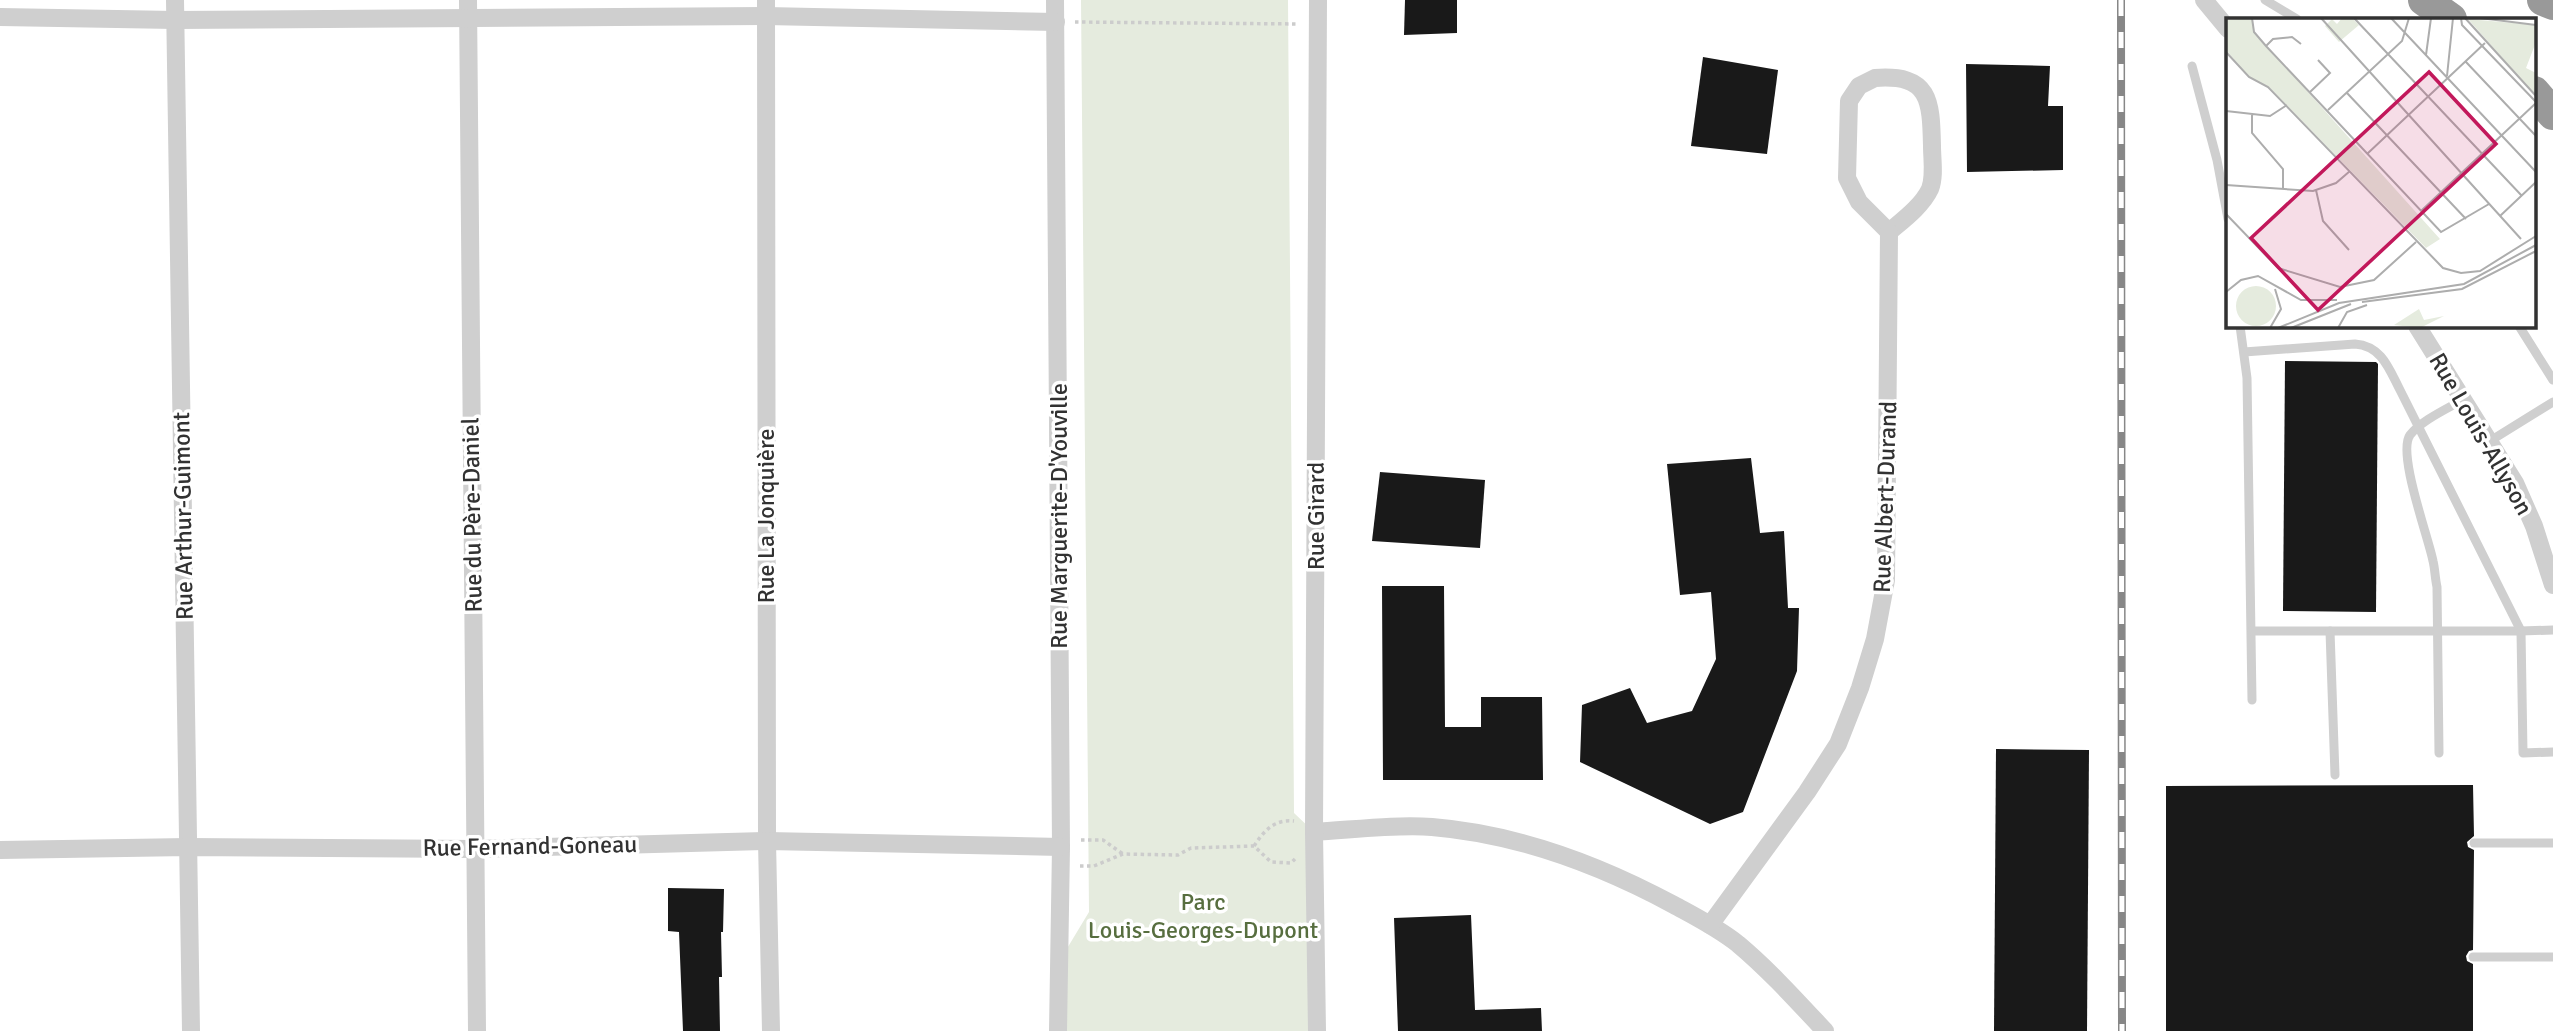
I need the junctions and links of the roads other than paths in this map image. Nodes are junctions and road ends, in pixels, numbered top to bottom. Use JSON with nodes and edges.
{"nodes":[{"id":1,"x":175,"y":0,"type":"edge"},
{"id":2,"x":1055,"y":0,"type":"edge"},
{"id":3,"x":1318,"y":0,"type":"edge"},
{"id":4,"x":2204,"y":0,"type":"edge"},
{"id":5,"x":2265,"y":0,"type":"edge"},
{"id":6,"x":2424,"y":0,"type":"edge"},
{"id":7,"x":2543,"y":0,"type":"edge"},
{"id":8,"x":2553,"y":4,"type":"edge"},
{"id":9,"x":467,"y":8,"type":"edge"},
{"id":10,"x":766,"y":8,"type":"edge"},
{"id":11,"x":0,"y":17,"type":"edge"},
{"id":12,"x":2295,"y":18,"type":"edge"},
{"id":13,"x":2450,"y":18,"type":"edge"},
{"id":14,"x":175,"y":20,"type":"junction"},
{"id":15,"x":1056,"y":22,"type":"junction"},
{"id":16,"x":2226,"y":27,"type":"edge"},
{"id":17,"x":2192,"y":66,"type":"dead end"},
{"id":18,"x":2536,"y":94,"type":"edge"},
{"id":19,"x":2553,"y":114,"type":"edge"},
{"id":20,"x":2226,"y":208,"type":"edge"},
{"id":21,"x":1889,"y":232,"type":"junction"},
{"id":22,"x":2240,"y":327,"type":"edge"},
{"id":23,"x":2418,"y":327,"type":"edge"},
{"id":24,"x":2520,"y":327,"type":"edge"},
{"id":25,"x":2244,"y":352,"type":"junction"},
{"id":26,"x":2553,"y":380,"type":"edge"},
{"id":27,"x":2463,"y":398,"type":"junction"},
{"id":28,"x":2553,"y":402,"type":"edge"},
{"id":29,"x":2419,"y":427,"type":"junction"},
{"id":30,"x":2490,"y":441,"type":"junction"},
{"id":31,"x":2553,"y":585,"type":"edge"},
{"id":32,"x":2553,"y":630,"type":"edge"},
{"id":33,"x":2252,"y":631,"type":"junction"},
{"id":34,"x":2330,"y":631,"type":"junction"},
{"id":35,"x":2438,"y":631,"type":"junction"},
{"id":36,"x":2521,"y":631,"type":"junction"},
{"id":37,"x":2252,"y":699,"type":"dead end"},
{"id":38,"x":2553,"y":752,"type":"edge"},
{"id":39,"x":2440,"y":754,"type":"dead end"},
{"id":40,"x":2335,"y":775,"type":"dead end"},
{"id":41,"x":1314,"y":832,"type":"junction"},
{"id":42,"x":767,"y":841,"type":"junction"},
{"id":43,"x":2553,"y":843,"type":"edge"},
{"id":44,"x":2474,"y":844,"type":"dead end"},
{"id":45,"x":1061,"y":846,"type":"junction"},
{"id":46,"x":188,"y":848,"type":"junction"},
{"id":47,"x":475,"y":849,"type":"junction"},
{"id":48,"x":0,"y":850,"type":"edge"},
{"id":49,"x":1710,"y":925,"type":"junction"},
{"id":50,"x":2473,"y":957,"type":"dead end"},
{"id":51,"x":2553,"y":957,"type":"edge"},
{"id":52,"x":191,"y":1031,"type":"edge"},
{"id":53,"x":477,"y":1031,"type":"edge"},
{"id":54,"x":771,"y":1031,"type":"edge"},
{"id":55,"x":1058,"y":1031,"type":"edge"},
{"id":56,"x":1317,"y":1031,"type":"edge"},
{"id":57,"x":1825,"y":1031,"type":"edge"}],
"edges":[{"from":1,"to":14,"type":"street","name":"Rue Arthur-Guimont"},
{"from":2,"to":15,"type":"street","name":"Rue Marguerite-D'Youville"},
{"from":3,"to":41,"type":"street","name":"Rue Girard"},
{"from":4,"to":16,"type":"street"},
{"from":5,"to":12,"type":"lane"},
{"from":6,"to":13,"type":"highway"},
{"from":7,"to":8,"type":"highway"},
{"from":9,"to":10,"type":"street"},
{"from":9,"to":14,"type":"street"},
{"from":9,"to":47,"type":"street","name":"Rue du Père-Daniel"},
{"from":10,"to":15,"type":"street"},
{"from":10,"to":42,"type":"street","name":"Rue La Jonquière"},
{"from":11,"to":14,"type":"street"},
{"from":14,"to":46,"type":"street","name":"Rue Arthur-Guimont"},
{"from":15,"to":45,"type":"street","name":"Rue Marguerite-D'Youville"},
{"from":17,"to":20,"type":"lane"},
{"from":18,"to":19,"type":"highway"},
{"from":21,"to":21,"type":"street"},
{"from":21,"to":49,"type":"street","name":"Rue Albert-Durand"},
{"from":22,"to":25,"type":"lane"},
{"from":23,"to":27,"type":"street","name":"Rue Louis-Allyson"},
{"from":24,"to":26,"type":"lane"},
{"from":25,"to":29,"type":"lane"},
{"from":25,"to":33,"type":"lane"},
{"from":27,"to":29,"type":"lane"},
{"from":27,"to":30,"type":"street","name":"Rue Louis-Allyson"},
{"from":28,"to":30,"type":"lane"},
{"from":29,"to":35,"type":"lane"},
{"from":29,"to":36,"type":"lane"},
{"from":30,"to":31,"type":"street","name":"Rue Louis-Allyson"},
{"from":32,"to":36,"type":"lane"},
{"from":33,"to":34,"type":"lane"},
{"from":33,"to":37,"type":"lane"},
{"from":34,"to":35,"type":"lane"},
{"from":34,"to":40,"type":"lane"},
{"from":35,"to":36,"type":"lane"},
{"from":35,"to":39,"type":"lane"},
{"from":36,"to":38,"type":"lane"},
{"from":41,"to":49,"type":"street"},
{"from":41,"to":56,"type":"street","name":"Rue Girard"},
{"from":42,"to":45,"type":"street","name":"Rue Fernand-Goneau"},
{"from":42,"to":47,"type":"street","name":"Rue Fernand-Goneau"},
{"from":42,"to":54,"type":"street","name":"Rue La Jonquière"},
{"from":43,"to":44,"type":"lane"},
{"from":45,"to":55,"type":"street","name":"Rue Marguerite-D'Youville"},
{"from":46,"to":47,"type":"street","name":"Rue Fernand-Goneau"},
{"from":46,"to":48,"type":"street","name":"Rue Fernand-Goneau"},
{"from":46,"to":52,"type":"street","name":"Rue Arthur-Guimont"},
{"from":47,"to":53,"type":"street","name":"Rue du Père-Daniel"},
{"from":49,"to":57,"type":"street"},
{"from":50,"to":51,"type":"lane"}]}
